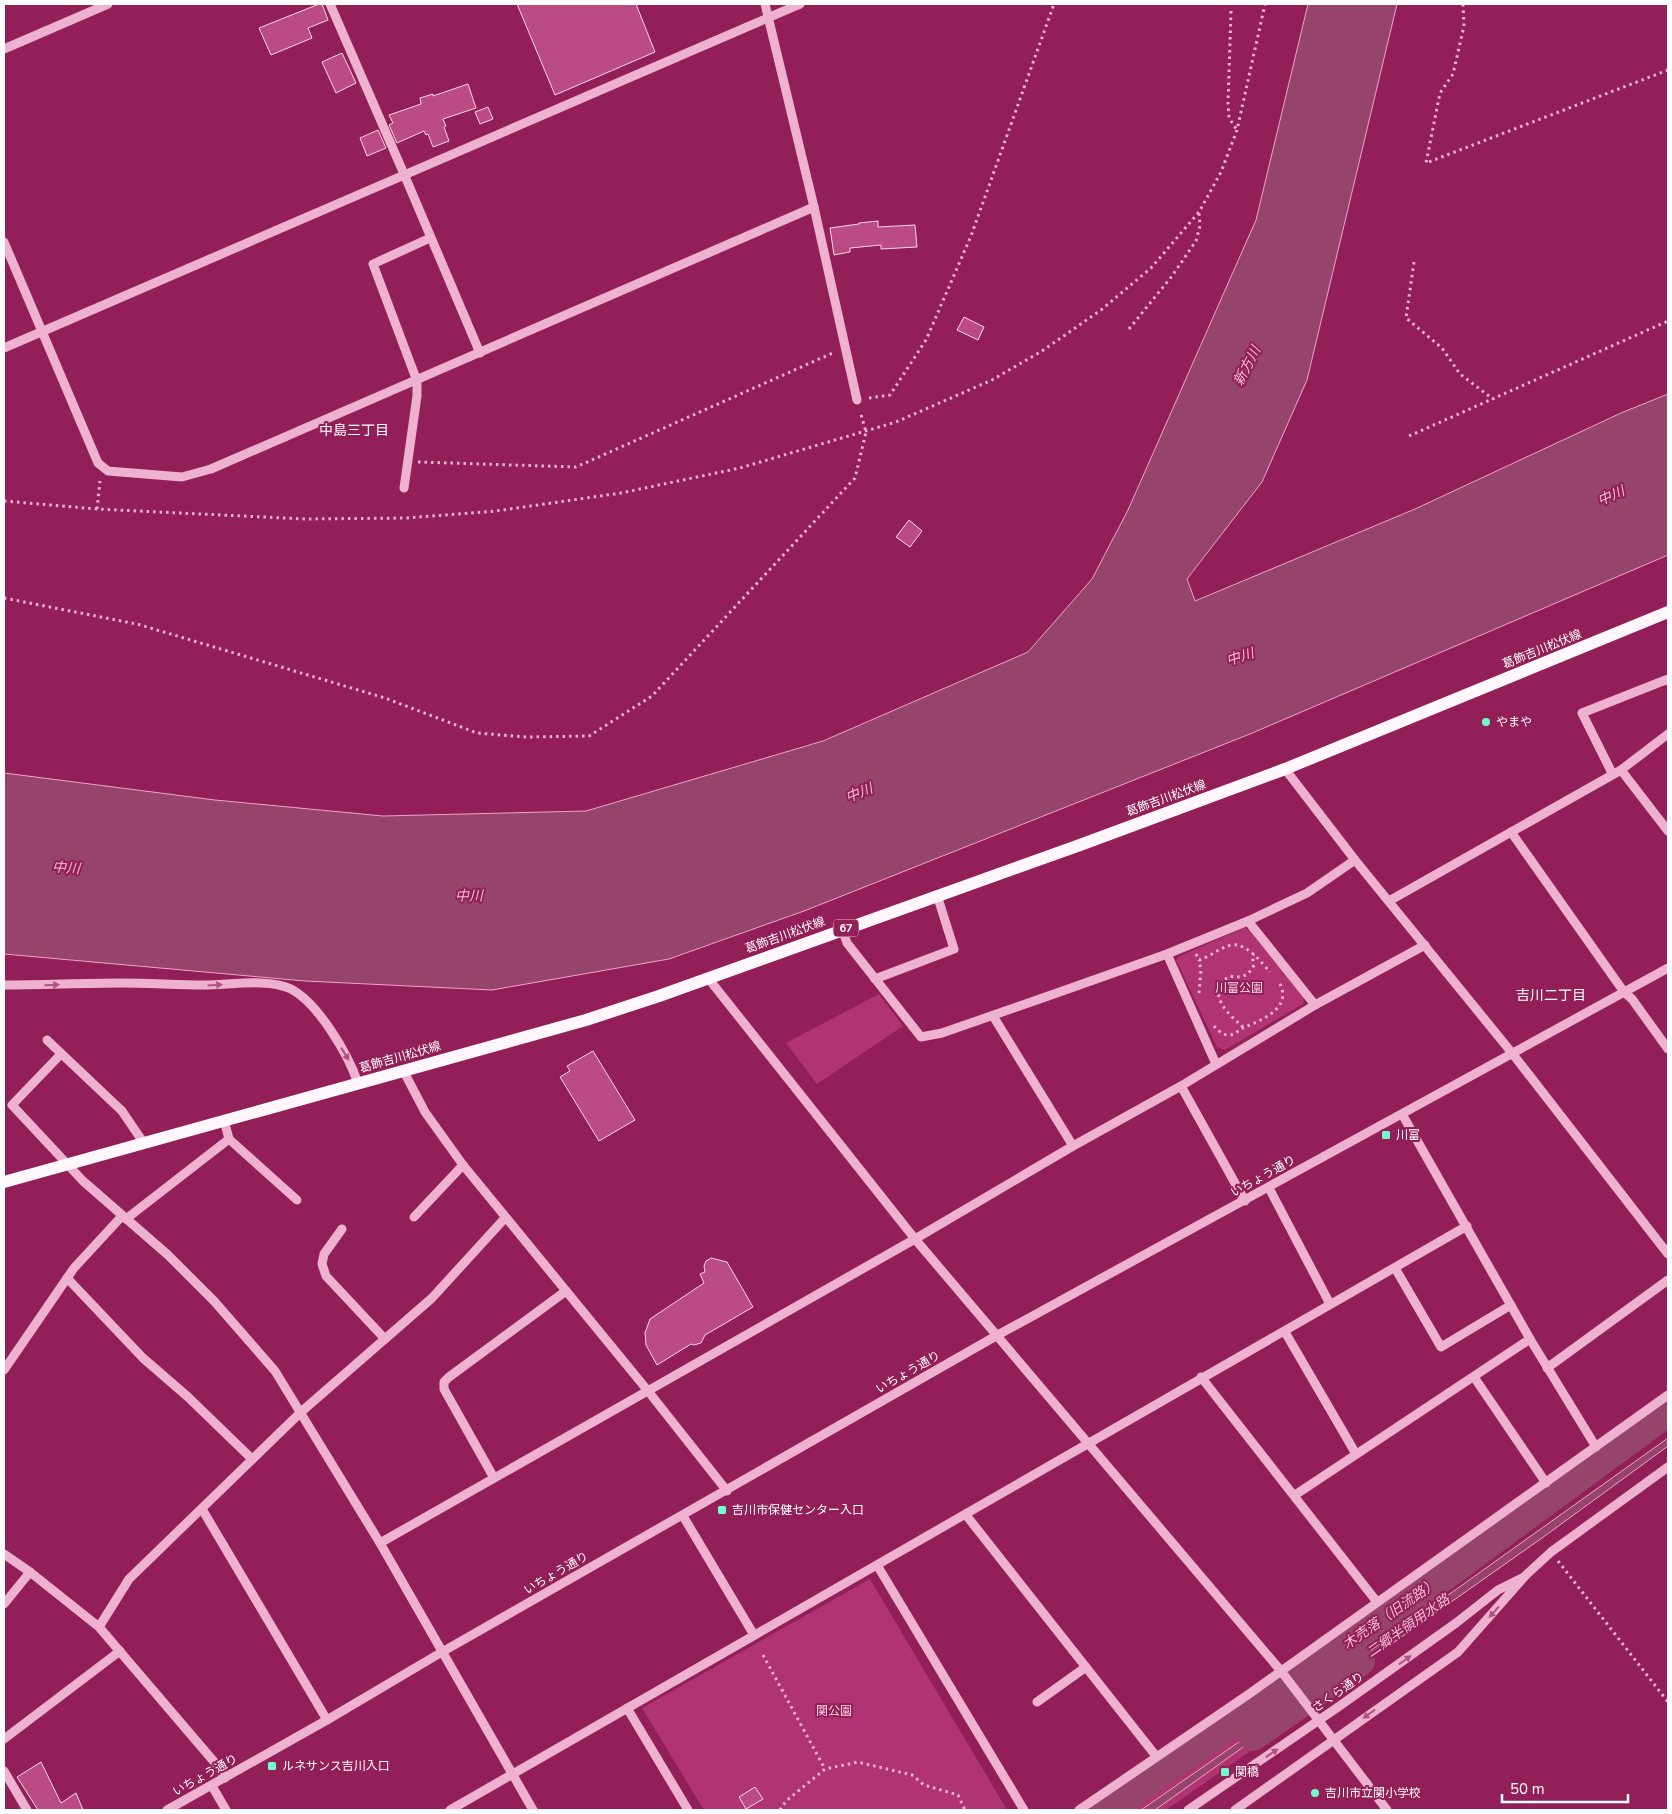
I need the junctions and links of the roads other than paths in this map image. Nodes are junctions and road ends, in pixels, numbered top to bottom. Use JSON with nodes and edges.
{"nodes":[{"id":1,"x":108,"y":4,"type":"edge"},
{"id":2,"x":330,"y":4,"type":"edge"},
{"id":3,"x":765,"y":4,"type":"edge"},
{"id":4,"x":800,"y":4,"type":"edge"},
{"id":5,"x":768,"y":18,"type":"junction"},
{"id":6,"x":4,"y":49,"type":"edge"},
{"id":7,"x":404,"y":174,"type":"junction"},
{"id":8,"x":814,"y":207,"type":"junction"},
{"id":9,"x":430,"y":238,"type":"junction"},
{"id":10,"x":4,"y":242,"type":"edge"},
{"id":11,"x":42,"y":331,"type":"junction"},
{"id":12,"x":4,"y":348,"type":"edge"},
{"id":13,"x":480,"y":353,"type":"junction"},
{"id":14,"x":417,"y":381,"type":"junction"},
{"id":15,"x":857,"y":400,"type":"road end"},
{"id":16,"x":404,"y":488,"type":"dead end"},
{"id":17,"x":1668,"y":612,"type":"edge"},
{"id":18,"x":1668,"y":681,"type":"edge"},
{"id":19,"x":1668,"y":734,"type":"edge"},
{"id":20,"x":1285,"y":769,"type":"junction"},
{"id":21,"x":1616,"y":772,"type":"junction"},
{"id":22,"x":1668,"y":831,"type":"edge"},
{"id":23,"x":1511,"y":832,"type":"junction"},
{"id":24,"x":1355,"y":860,"type":"junction"},
{"id":25,"x":937,"y":896,"type":"junction"},
{"id":26,"x":1389,"y":900,"type":"junction"},
{"id":27,"x":1248,"y":921,"type":"junction"},
{"id":28,"x":842,"y":929,"type":"junction"},
{"id":29,"x":1425,"y":945,"type":"junction"},
{"id":30,"x":1167,"y":954,"type":"junction"},
{"id":31,"x":1668,"y":968,"type":"edge"},
{"id":32,"x":708,"y":978,"type":"junction"},
{"id":33,"x":875,"y":979,"type":"junction"},
{"id":34,"x":4,"y":985,"type":"edge"},
{"id":35,"x":1624,"y":992,"type":"junction"},
{"id":36,"x":1315,"y":1005,"type":"junction"},
{"id":37,"x":993,"y":1016,"type":"junction"},
{"id":38,"x":47,"y":1040,"type":"dead end"},
{"id":39,"x":1668,"y":1049,"type":"edge"},
{"id":40,"x":61,"y":1054,"type":"junction"},
{"id":41,"x":1512,"y":1054,"type":"junction"},
{"id":42,"x":1216,"y":1064,"type":"junction"},
{"id":43,"x":403,"y":1070,"type":"junction"},
{"id":44,"x":358,"y":1083,"type":"junction"},
{"id":45,"x":1181,"y":1086,"type":"junction"},
{"id":46,"x":1402,"y":1114,"type":"junction"},
{"id":47,"x":224,"y":1120,"type":"junction"},
{"id":48,"x":229,"y":1139,"type":"junction"},
{"id":49,"x":143,"y":1142,"type":"junction"},
{"id":50,"x":1073,"y":1146,"type":"junction"},
{"id":51,"x":66,"y":1163,"type":"junction"},
{"id":52,"x":464,"y":1165,"type":"junction"},
{"id":53,"x":4,"y":1182,"type":"edge"},
{"id":54,"x":1269,"y":1188,"type":"junction"},
{"id":55,"x":297,"y":1200,"type":"dead end"},
{"id":56,"x":1245,"y":1201,"type":"junction"},
{"id":57,"x":414,"y":1217,"type":"dead end"},
{"id":58,"x":124,"y":1218,"type":"junction"},
{"id":59,"x":505,"y":1218,"type":"junction"},
{"id":60,"x":1466,"y":1226,"type":"junction"},
{"id":61,"x":342,"y":1228,"type":"dead end"},
{"id":62,"x":915,"y":1239,"type":"junction"},
{"id":63,"x":1668,"y":1254,"type":"edge"},
{"id":64,"x":1395,"y":1268,"type":"junction"},
{"id":65,"x":67,"y":1278,"type":"junction"},
{"id":66,"x":1668,"y":1280,"type":"edge"},
{"id":67,"x":566,"y":1291,"type":"junction"},
{"id":68,"x":1330,"y":1304,"type":"junction"},
{"id":69,"x":1511,"y":1305,"type":"junction"},
{"id":70,"x":1285,"y":1332,"type":"junction"},
{"id":71,"x":996,"y":1336,"type":"junction"},
{"id":72,"x":386,"y":1339,"type":"junction"},
{"id":73,"x":1530,"y":1339,"type":"junction"},
{"id":74,"x":1547,"y":1368,"type":"junction"},
{"id":75,"x":4,"y":1370,"type":"edge"},
{"id":76,"x":1474,"y":1376,"type":"junction"},
{"id":77,"x":1201,"y":1377,"type":"junction"},
{"id":78,"x":648,"y":1391,"type":"junction"},
{"id":79,"x":1668,"y":1395,"type":"edge"},
{"id":80,"x":301,"y":1412,"type":"junction"},
{"id":81,"x":1087,"y":1444,"type":"junction"},
{"id":82,"x":1596,"y":1447,"type":"junction"},
{"id":83,"x":1356,"y":1454,"type":"junction"},
{"id":84,"x":252,"y":1459,"type":"junction"},
{"id":85,"x":1668,"y":1467,"type":"edge"},
{"id":86,"x":494,"y":1478,"type":"junction"},
{"id":87,"x":1546,"y":1483,"type":"junction"},
{"id":88,"x":727,"y":1491,"type":"junction"},
{"id":89,"x":1295,"y":1495,"type":"junction"},
{"id":90,"x":202,"y":1509,"type":"junction"},
{"id":91,"x":966,"y":1515,"type":"junction"},
{"id":92,"x":683,"y":1516,"type":"junction"},
{"id":93,"x":380,"y":1543,"type":"junction"},
{"id":94,"x":4,"y":1554,"type":"edge"},
{"id":95,"x":877,"y":1565,"type":"junction"},
{"id":96,"x":30,"y":1572,"type":"junction"},
{"id":97,"x":1526,"y":1575,"type":"junction"},
{"id":98,"x":1377,"y":1602,"type":"junction"},
{"id":99,"x":4,"y":1604,"type":"edge"},
{"id":100,"x":99,"y":1627,"type":"junction"},
{"id":101,"x":754,"y":1635,"type":"junction"},
{"id":102,"x":120,"y":1651,"type":"junction"},
{"id":103,"x":442,"y":1652,"type":"junction"},
{"id":104,"x":1086,"y":1667,"type":"junction"},
{"id":105,"x":1283,"y":1674,"type":"junction"},
{"id":106,"x":1037,"y":1702,"type":"dead end"},
{"id":107,"x":627,"y":1708,"type":"junction"},
{"id":108,"x":327,"y":1720,"type":"junction"},
{"id":109,"x":1319,"y":1720,"type":"junction"},
{"id":110,"x":4,"y":1739,"type":"edge"},
{"id":111,"x":1334,"y":1740,"type":"junction"},
{"id":112,"x":1156,"y":1756,"type":"junction"},
{"id":113,"x":4,"y":1771,"type":"edge"},
{"id":114,"x":512,"y":1775,"type":"junction"},
{"id":115,"x":226,"y":1778,"type":"junction"},
{"id":116,"x":212,"y":1786,"type":"junction"},
{"id":117,"x":27,"y":1810,"type":"edge"},
{"id":118,"x":167,"y":1810,"type":"edge"},
{"id":119,"x":226,"y":1810,"type":"edge"},
{"id":120,"x":450,"y":1810,"type":"edge"},
{"id":121,"x":533,"y":1810,"type":"edge"},
{"id":122,"x":688,"y":1810,"type":"edge"},
{"id":123,"x":1024,"y":1810,"type":"edge"},
{"id":124,"x":1079,"y":1810,"type":"edge"},
{"id":125,"x":1188,"y":1810,"type":"edge"},
{"id":126,"x":1235,"y":1810,"type":"edge"},
{"id":127,"x":1387,"y":1810,"type":"edge"}],
"edges":[{"from":1,"to":6,"type":"street"},
{"from":2,"to":7,"type":"street"},
{"from":3,"to":5,"type":"street"},
{"from":4,"to":5,"type":"street"},
{"from":5,"to":7,"type":"street"},
{"from":5,"to":8,"type":"street"},
{"from":7,"to":9,"type":"street"},
{"from":7,"to":11,"type":"street"},
{"from":8,"to":13,"type":"street"},
{"from":8,"to":15,"type":"street"},
{"from":9,"to":13,"type":"street"},
{"from":9,"to":14,"type":"street"},
{"from":10,"to":11,"type":"street"},
{"from":11,"to":12,"type":"street"},
{"from":11,"to":14,"type":"street"},
{"from":13,"to":14,"type":"street"},
{"from":14,"to":16,"type":"street"},
{"from":17,"to":20,"type":"main road","name":"葛飾吉川松伏線","number":"67"},
{"from":18,"to":21,"type":"street"},
{"from":19,"to":21,"type":"street"},
{"from":20,"to":24,"type":"street"},
{"from":20,"to":25,"type":"main road","name":"葛飾吉川松伏線","number":"67"},
{"from":21,"to":22,"type":"street"},
{"from":21,"to":23,"type":"street"},
{"from":23,"to":26,"type":"street"},
{"from":23,"to":35,"type":"street"},
{"from":24,"to":26,"type":"street"},
{"from":24,"to":27,"type":"street"},
{"from":25,"to":28,"type":"main road","name":"葛飾吉川松伏線","number":"67"},
{"from":25,"to":33,"type":"street"},
{"from":26,"to":29,"type":"street"},
{"from":27,"to":30,"type":"street"},
{"from":27,"to":36,"type":"street"},
{"from":28,"to":32,"type":"main road","name":"葛飾吉川松伏線","number":"67"},
{"from":28,"to":33,"type":"street"},
{"from":29,"to":36,"type":"street"},
{"from":29,"to":41,"type":"street"},
{"from":30,"to":37,"type":"street"},
{"from":30,"to":42,"type":"street"},
{"from":31,"to":35,"type":"street","name":"いちょう通り"},
{"from":32,"to":43,"type":"main road","name":"葛飾吉川松伏線","number":"67"},
{"from":32,"to":62,"type":"street"},
{"from":33,"to":37,"type":"street"},
{"from":34,"to":44,"type":"street","one_way":true},
{"from":35,"to":39,"type":"street"},
{"from":35,"to":41,"type":"street","name":"いちょう通り"},
{"from":36,"to":42,"type":"street"},
{"from":37,"to":50,"type":"street"},
{"from":38,"to":40,"type":"street"},
{"from":40,"to":49,"type":"street"},
{"from":40,"to":51,"type":"street"},
{"from":41,"to":46,"type":"street","name":"いちょう通り"},
{"from":41,"to":63,"type":"street"},
{"from":42,"to":45,"type":"street"},
{"from":43,"to":44,"type":"main road","name":"葛飾吉川松伏線","number":"67"},
{"from":43,"to":52,"type":"street"},
{"from":44,"to":47,"type":"main road","name":"葛飾吉川松伏線","number":"67"},
{"from":45,"to":50,"type":"street"},
{"from":45,"to":56,"type":"street"},
{"from":46,"to":54,"type":"street","name":"いちょう通り"},
{"from":46,"to":60,"type":"street"},
{"from":47,"to":48,"type":"street"},
{"from":47,"to":49,"type":"main road","name":"葛飾吉川松伏線","number":"67"},
{"from":48,"to":55,"type":"street"},
{"from":48,"to":58,"type":"street"},
{"from":49,"to":51,"type":"main road","name":"葛飾吉川松伏線","number":"67"},
{"from":50,"to":62,"type":"street"},
{"from":51,"to":53,"type":"main road","name":"葛飾吉川松伏線","number":"67"},
{"from":51,"to":58,"type":"street"},
{"from":52,"to":57,"type":"street"},
{"from":52,"to":59,"type":"street"},
{"from":54,"to":56,"type":"street","name":"いちょう通り"},
{"from":54,"to":68,"type":"street"},
{"from":56,"to":71,"type":"street","name":"いちょう通り"},
{"from":58,"to":65,"type":"street"},
{"from":58,"to":80,"type":"street"},
{"from":59,"to":67,"type":"street"},
{"from":59,"to":72,"type":"street"},
{"from":60,"to":64,"type":"street"},
{"from":60,"to":69,"type":"street"},
{"from":61,"to":72,"type":"street"},
{"from":62,"to":71,"type":"street"},
{"from":62,"to":78,"type":"street"},
{"from":64,"to":68,"type":"street"},
{"from":64,"to":69,"type":"street"},
{"from":65,"to":75,"type":"street"},
{"from":65,"to":84,"type":"street"},
{"from":66,"to":74,"type":"street"},
{"from":67,"to":78,"type":"street"},
{"from":67,"to":86,"type":"street"},
{"from":68,"to":70,"type":"street"},
{"from":69,"to":73,"type":"street"},
{"from":70,"to":77,"type":"street"},
{"from":70,"to":83,"type":"street"},
{"from":71,"to":81,"type":"street"},
{"from":71,"to":88,"type":"street","name":"いちょう通り"},
{"from":72,"to":80,"type":"street"},
{"from":73,"to":74,"type":"street"},
{"from":73,"to":76,"type":"street"},
{"from":74,"to":82,"type":"street"},
{"from":76,"to":83,"type":"street"},
{"from":76,"to":87,"type":"street"},
{"from":77,"to":81,"type":"street"},
{"from":77,"to":89,"type":"street"},
{"from":78,"to":86,"type":"street"},
{"from":78,"to":88,"type":"street"},
{"from":79,"to":82,"type":"street"},
{"from":80,"to":84,"type":"street"},
{"from":80,"to":93,"type":"street"},
{"from":81,"to":91,"type":"street"},
{"from":81,"to":105,"type":"street"},
{"from":82,"to":87,"type":"street"},
{"from":83,"to":89,"type":"street"},
{"from":84,"to":90,"type":"street"},
{"from":85,"to":97,"type":"street","name":"さくら通り"},
{"from":86,"to":93,"type":"street"},
{"from":87,"to":98,"type":"street"},
{"from":88,"to":92,"type":"street","name":"いちょう通り"},
{"from":89,"to":98,"type":"street"},
{"from":90,"to":100,"type":"street"},
{"from":90,"to":108,"type":"street"},
{"from":91,"to":95,"type":"street"},
{"from":91,"to":104,"type":"street"},
{"from":92,"to":101,"type":"street"},
{"from":92,"to":103,"type":"street","name":"いちょう通り"},
{"from":93,"to":103,"type":"street"},
{"from":94,"to":96,"type":"street"},
{"from":95,"to":101,"type":"street"},
{"from":95,"to":123,"type":"street"},
{"from":96,"to":99,"type":"street"},
{"from":96,"to":100,"type":"street"},
{"from":109,"to":97,"type":"street","name":"さくら通り","one_way":true},
{"from":97,"to":111,"type":"street","name":"さくら通り","one_way":true},
{"from":98,"to":105,"type":"street"},
{"from":100,"to":102,"type":"street"},
{"from":101,"to":107,"type":"street"},
{"from":102,"to":110,"type":"street"},
{"from":102,"to":115,"type":"street"},
{"from":103,"to":108,"type":"street","name":"いちょう通り"},
{"from":103,"to":114,"type":"street"},
{"from":104,"to":106,"type":"street"},
{"from":104,"to":112,"type":"street"},
{"from":105,"to":109,"type":"street"},
{"from":105,"to":112,"type":"street"},
{"from":107,"to":114,"type":"street"},
{"from":107,"to":122,"type":"street"},
{"from":108,"to":115,"type":"street","name":"いちょう通り"},
{"from":109,"to":111,"type":"street"},
{"from":125,"to":109,"type":"street","name":"さくら通り","one_way":true},
{"from":111,"to":126,"type":"street","name":"さくら通り"},
{"from":111,"to":127,"type":"street"},
{"from":112,"to":124,"type":"street"},
{"from":113,"to":117,"type":"street"},
{"from":114,"to":120,"type":"street"},
{"from":114,"to":121,"type":"street"},
{"from":115,"to":116,"type":"street","name":"いちょう通り"},
{"from":116,"to":118,"type":"street","name":"いちょう通り"},
{"from":116,"to":119,"type":"street"}]}
